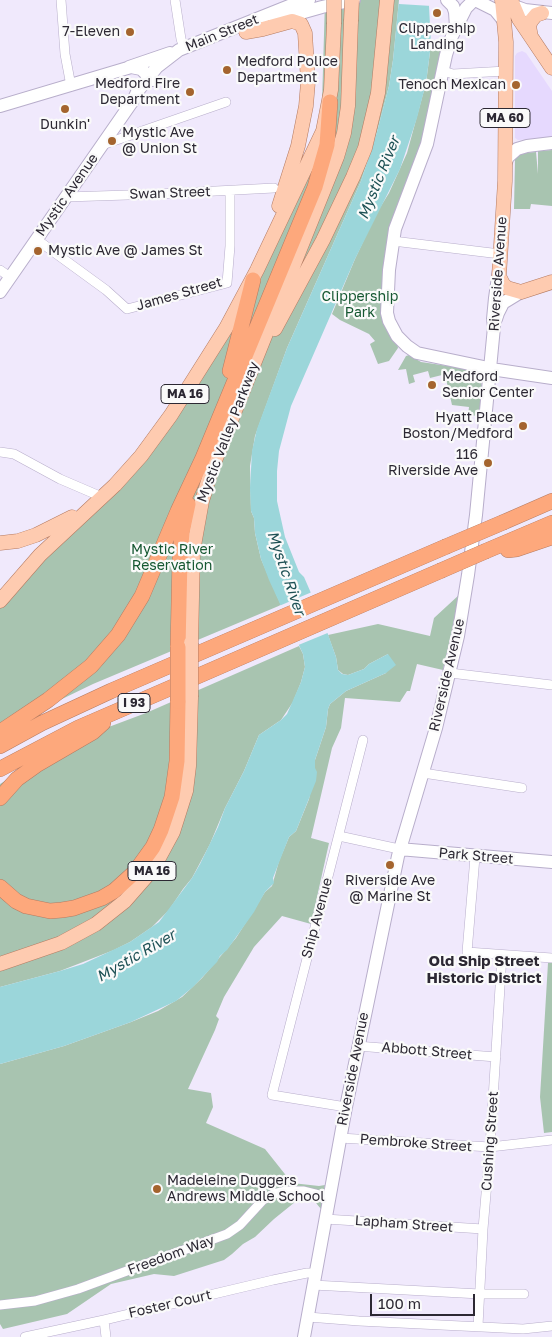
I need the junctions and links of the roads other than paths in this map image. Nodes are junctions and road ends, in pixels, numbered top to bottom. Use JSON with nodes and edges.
{"nodes":[{"id":1,"x":62,"y":0,"type":"edge"},
{"id":2,"x":175,"y":0,"type":"edge"},
{"id":3,"x":306,"y":0,"type":"edge"},
{"id":4,"x":353,"y":0,"type":"edge"},
{"id":5,"x":387,"y":0,"type":"edge"},
{"id":6,"x":447,"y":0,"type":"edge"},
{"id":7,"x":474,"y":0,"type":"edge"},
{"id":8,"x":505,"y":2,"type":"edge"},
{"id":9,"x":328,"y":3,"type":"edge"},
{"id":10,"x":547,"y":13,"type":"edge"},
{"id":11,"x":504,"y":21,"type":"junction"},
{"id":12,"x":455,"y":30,"type":"junction"},
{"id":13,"x":246,"y":32,"type":"junction"},
{"id":14,"x":532,"y":38,"type":"junction"},
{"id":15,"x":182,"y":49,"type":"junction"},
{"id":16,"x":552,"y":68,"type":"edge"},
{"id":17,"x":124,"y":69,"type":"junction"},
{"id":18,"x":442,"y":71,"type":"junction"},
{"id":19,"x":506,"y":71,"type":"junction"},
{"id":20,"x":100,"y":77,"type":"junction"},
{"id":21,"x":149,"y":81,"type":"junction"},
{"id":22,"x":71,"y":86,"type":"junction"},
{"id":23,"x":226,"y":102,"type":"dead end"},
{"id":24,"x":330,"y":102,"type":"junction"},
{"id":25,"x":0,"y":106,"type":"edge"},
{"id":26,"x":552,"y":142,"type":"edge"},
{"id":27,"x":101,"y":145,"type":"junction"},
{"id":28,"x":505,"y":164,"type":"junction"},
{"id":29,"x":274,"y":188,"type":"dead end"},
{"id":30,"x":230,"y":191,"type":"junction"},
{"id":31,"x":66,"y":197,"type":"junction"},
{"id":32,"x":36,"y":240,"type":"junction"},
{"id":33,"x":393,"y":241,"type":"junction"},
{"id":34,"x":270,"y":243,"type":"junction"},
{"id":35,"x":500,"y":260,"type":"junction"},
{"id":36,"x":5,"y":273,"type":"edge"},
{"id":37,"x":253,"y":280,"type":"junction"},
{"id":38,"x":552,"y":282,"type":"edge"},
{"id":39,"x":0,"y":292,"type":"edge"},
{"id":40,"x":520,"y":292,"type":"junction"},
{"id":41,"x":494,"y":326,"type":"junction"},
{"id":42,"x":490,"y":368,"type":"junction"},
{"id":43,"x":251,"y":371,"type":"junction"},
{"id":44,"x":552,"y":378,"type":"edge"},
{"id":45,"x":216,"y":426,"type":"junction"},
{"id":46,"x":0,"y":452,"type":"edge"},
{"id":47,"x":202,"y":460,"type":"junction"},
{"id":48,"x":552,"y":493,"type":"edge"},
{"id":49,"x":102,"y":497,"type":"junction"},
{"id":50,"x":552,"y":501,"type":"edge"},
{"id":51,"x":525,"y":513,"type":"junction"},
{"id":52,"x":552,"y":523,"type":"edge"},
{"id":53,"x":552,"y":537,"type":"edge"},
{"id":54,"x":0,"y":543,"type":"edge"},
{"id":55,"x":494,"y":549,"type":"junction"},
{"id":56,"x":0,"y":600,"type":"edge"},
{"id":57,"x":185,"y":645,"type":"junction"},
{"id":58,"x":450,"y":673,"type":"junction"},
{"id":59,"x":552,"y":685,"type":"edge"},
{"id":60,"x":184,"y":698,"type":"junction"},
{"id":61,"x":122,"y":708,"type":"junction"},
{"id":62,"x":0,"y":732,"type":"edge"},
{"id":63,"x":362,"y":740,"type":"dead end"},
{"id":64,"x":0,"y":746,"type":"edge"},
{"id":65,"x":0,"y":769,"type":"edge"},
{"id":66,"x":423,"y":773,"type":"junction"},
{"id":67,"x":522,"y":788,"type":"dead end"},
{"id":68,"x":0,"y":798,"type":"edge"},
{"id":69,"x":339,"y":836,"type":"junction"},
{"id":70,"x":399,"y":849,"type":"junction"},
{"id":71,"x":475,"y":857,"type":"junction"},
{"id":72,"x":552,"y":862,"type":"edge"},
{"id":73,"x":0,"y":887,"type":"edge"},
{"id":74,"x":502,"y":955,"type":"junction"},
{"id":75,"x":552,"y":958,"type":"edge"},
{"id":76,"x":0,"y":964,"type":"edge"},
{"id":77,"x":358,"y":1046,"type":"junction"},
{"id":78,"x":496,"y":1057,"type":"junction"},
{"id":79,"x":346,"y":1107,"type":"junction"},
{"id":80,"x":340,"y":1138,"type":"junction"},
{"id":81,"x":552,"y":1140,"type":"edge"},
{"id":82,"x":490,"y":1147,"type":"junction"},
{"id":83,"x":328,"y":1201,"type":"junction"},
{"id":84,"x":325,"y":1219,"type":"junction"},
{"id":85,"x":483,"y":1229,"type":"junction"},
{"id":86,"x":314,"y":1279,"type":"junction"},
{"id":87,"x":480,"y":1294,"type":"junction"},
{"id":88,"x":524,"y":1294,"type":"dead end"},
{"id":89,"x":0,"y":1305,"type":"edge"},
{"id":90,"x":308,"y":1317,"type":"junction"},
{"id":91,"x":104,"y":1320,"type":"junction"},
{"id":92,"x":478,"y":1326,"type":"junction"},
{"id":93,"x":552,"y":1326,"type":"edge"},
{"id":94,"x":25,"y":1337,"type":"edge"},
{"id":95,"x":106,"y":1337,"type":"edge"},
{"id":96,"x":304,"y":1337,"type":"edge"}],
"edges":[{"from":1,"to":22,"type":"street"},
{"from":2,"to":15,"type":"street"},
{"from":3,"to":9,"type":"main road"},
{"from":3,"to":15,"type":"main road","name":"Main Street"},
{"from":4,"to":9,"type":"main road","name":"Main Street"},
{"from":4,"to":43,"type":"main road","name":"Mystic Valley Parkway","bridge":true},
{"from":5,"to":43,"type":"main road"},
{"from":6,"to":12,"type":"main road"},
{"from":7,"to":11,"type":"main road"},
{"from":7,"to":12,"type":"main road"},
{"from":8,"to":10,"type":"main road"},
{"from":8,"to":11,"type":"main road","name":"Riverside Avenue","number":"MA 60"},
{"from":8,"to":14,"type":"main road"},
{"from":9,"to":13,"type":"main road","name":"Main Street"},
{"from":9,"to":24,"type":"main road","number":"MA 16","bridge":true},
{"from":10,"to":14,"type":"main road"},
{"from":11,"to":19,"type":"main road","name":"Riverside Avenue","number":"MA 60"},
{"from":12,"to":18,"type":"main road"},
{"from":13,"to":21,"type":"main road","name":"Main Street"},
{"from":13,"to":34,"type":"main road"},
{"from":14,"to":16,"type":"main road"},
{"from":15,"to":17,"type":"main road"},
{"from":15,"to":21,"type":"main road","name":"Main Street"},
{"from":17,"to":20,"type":"main road"},
{"from":17,"to":21,"type":"main road"},
{"from":18,"to":19,"type":"street"},
{"from":18,"to":33,"type":"main road"},
{"from":19,"to":28,"type":"main road","name":"Riverside Avenue","number":"MA 60"},
{"from":20,"to":21,"type":"main road"},
{"from":20,"to":22,"type":"main road"},
{"from":21,"to":27,"type":"main road","name":"Mystic Avenue"},
{"from":22,"to":25,"type":"main road"},
{"from":23,"to":27,"type":"street"},
{"from":24,"to":34,"type":"main road","number":"MA 16"},
{"from":24,"to":45,"type":"highway"},
{"from":26,"to":28,"type":"main road"},
{"from":27,"to":31,"type":"main road","name":"Mystic Avenue"},
{"from":28,"to":35,"type":"main road","name":"Riverside Avenue","number":"MA 60"},
{"from":29,"to":30,"type":"street","name":"Swan Street"},
{"from":30,"to":31,"type":"street","name":"Swan Street"},
{"from":30,"to":32,"type":"street","name":"James Street"},
{"from":31,"to":32,"type":"main road","name":"Mystic Avenue"},
{"from":32,"to":36,"type":"main road","name":"Mystic Avenue"},
{"from":33,"to":35,"type":"street"},
{"from":33,"to":42,"type":"main road"},
{"from":34,"to":37,"type":"main road","number":"MA 16"},
{"from":35,"to":40,"type":"main road","number":"MA 60"},
{"from":35,"to":41,"type":"main road","name":"Riverside Avenue"},
{"from":36,"to":39,"type":"main road","name":"Mystic Avenue"},
{"from":37,"to":45,"type":"highway"},
{"from":37,"to":49,"type":"main road","number":"MA 16"},
{"from":38,"to":40,"type":"main road"},
{"from":40,"to":41,"type":"main road"},
{"from":41,"to":42,"type":"main road","name":"Riverside Avenue"},
{"from":42,"to":44,"type":"main road"},
{"from":42,"to":58,"type":"main road","name":"Riverside Avenue"},
{"from":43,"to":57,"type":"main road","name":"Mystic Valley Parkway"},
{"from":45,"to":47,"type":"highway"},
{"from":46,"to":49,"type":"street"},
{"from":47,"to":57,"type":"highway"},
{"from":47,"to":62,"type":"highway"},
{"from":48,"to":51,"type":"highway"},
{"from":49,"to":54,"type":"main road"},
{"from":49,"to":56,"type":"main road","number":"MA 16"},
{"from":50,"to":51,"type":"highway","number":"I 93"},
{"from":51,"to":64,"type":"highway","number":"I 93","bridge":true},
{"from":52,"to":55,"type":"highway","number":"I 93"},
{"from":53,"to":55,"type":"highway"},
{"from":55,"to":61,"type":"highway","number":"I 93","bridge":true},
{"from":57,"to":60,"type":"highway","bridge":true},
{"from":58,"to":59,"type":"street"},
{"from":58,"to":66,"type":"main road","name":"Riverside Avenue"},
{"from":60,"to":73,"type":"highway"},
{"from":60,"to":76,"type":"main road","number":"MA 16"},
{"from":61,"to":65,"type":"highway","number":"I 93"},
{"from":61,"to":68,"type":"highway"},
{"from":63,"to":69,"type":"street","name":"Ship Avenue"},
{"from":66,"to":67,"type":"street"},
{"from":66,"to":70,"type":"main road","name":"Riverside Avenue"},
{"from":69,"to":70,"type":"street"},
{"from":69,"to":79,"type":"street","name":"Ship Avenue"},
{"from":70,"to":71,"type":"main road","name":"Park Street"},
{"from":70,"to":77,"type":"main road","name":"Riverside Avenue"},
{"from":71,"to":72,"type":"main road","name":"Park Street"},
{"from":71,"to":74,"type":"street"},
{"from":74,"to":75,"type":"street"},
{"from":74,"to":78,"type":"street","name":"Cushing Street"},
{"from":77,"to":78,"type":"street","name":"Abbott Street"},
{"from":77,"to":79,"type":"main road","name":"Riverside Avenue"},
{"from":78,"to":82,"type":"street","name":"Cushing Street"},
{"from":79,"to":80,"type":"main road","name":"Riverside Avenue"},
{"from":80,"to":82,"type":"street","name":"Pembroke Street"},
{"from":80,"to":83,"type":"main road","name":"Riverside Avenue"},
{"from":81,"to":82,"type":"street","name":"Pembroke Street"},
{"from":82,"to":85,"type":"street","name":"Cushing Street"},
{"from":83,"to":84,"type":"main road","name":"Riverside Avenue"},
{"from":83,"to":89,"type":"street","name":"Freedom Way"},
{"from":84,"to":85,"type":"street","name":"Lapham Street"},
{"from":84,"to":86,"type":"main road","name":"Riverside Avenue"},
{"from":85,"to":87,"type":"street","name":"Cushing Street"},
{"from":86,"to":87,"type":"street","name":"Foster Court"},
{"from":86,"to":90,"type":"main road","name":"Riverside Avenue"},
{"from":86,"to":91,"type":"street","name":"Foster Court"},
{"from":87,"to":88,"type":"street","name":"Foster Court"},
{"from":87,"to":92,"type":"street","name":"Cushing Street"},
{"from":90,"to":92,"type":"street"},
{"from":90,"to":96,"type":"main road","name":"Riverside Avenue"},
{"from":91,"to":94,"type":"street","name":"Foster Court"},
{"from":91,"to":95,"type":"street"},
{"from":92,"to":93,"type":"street"}]}
